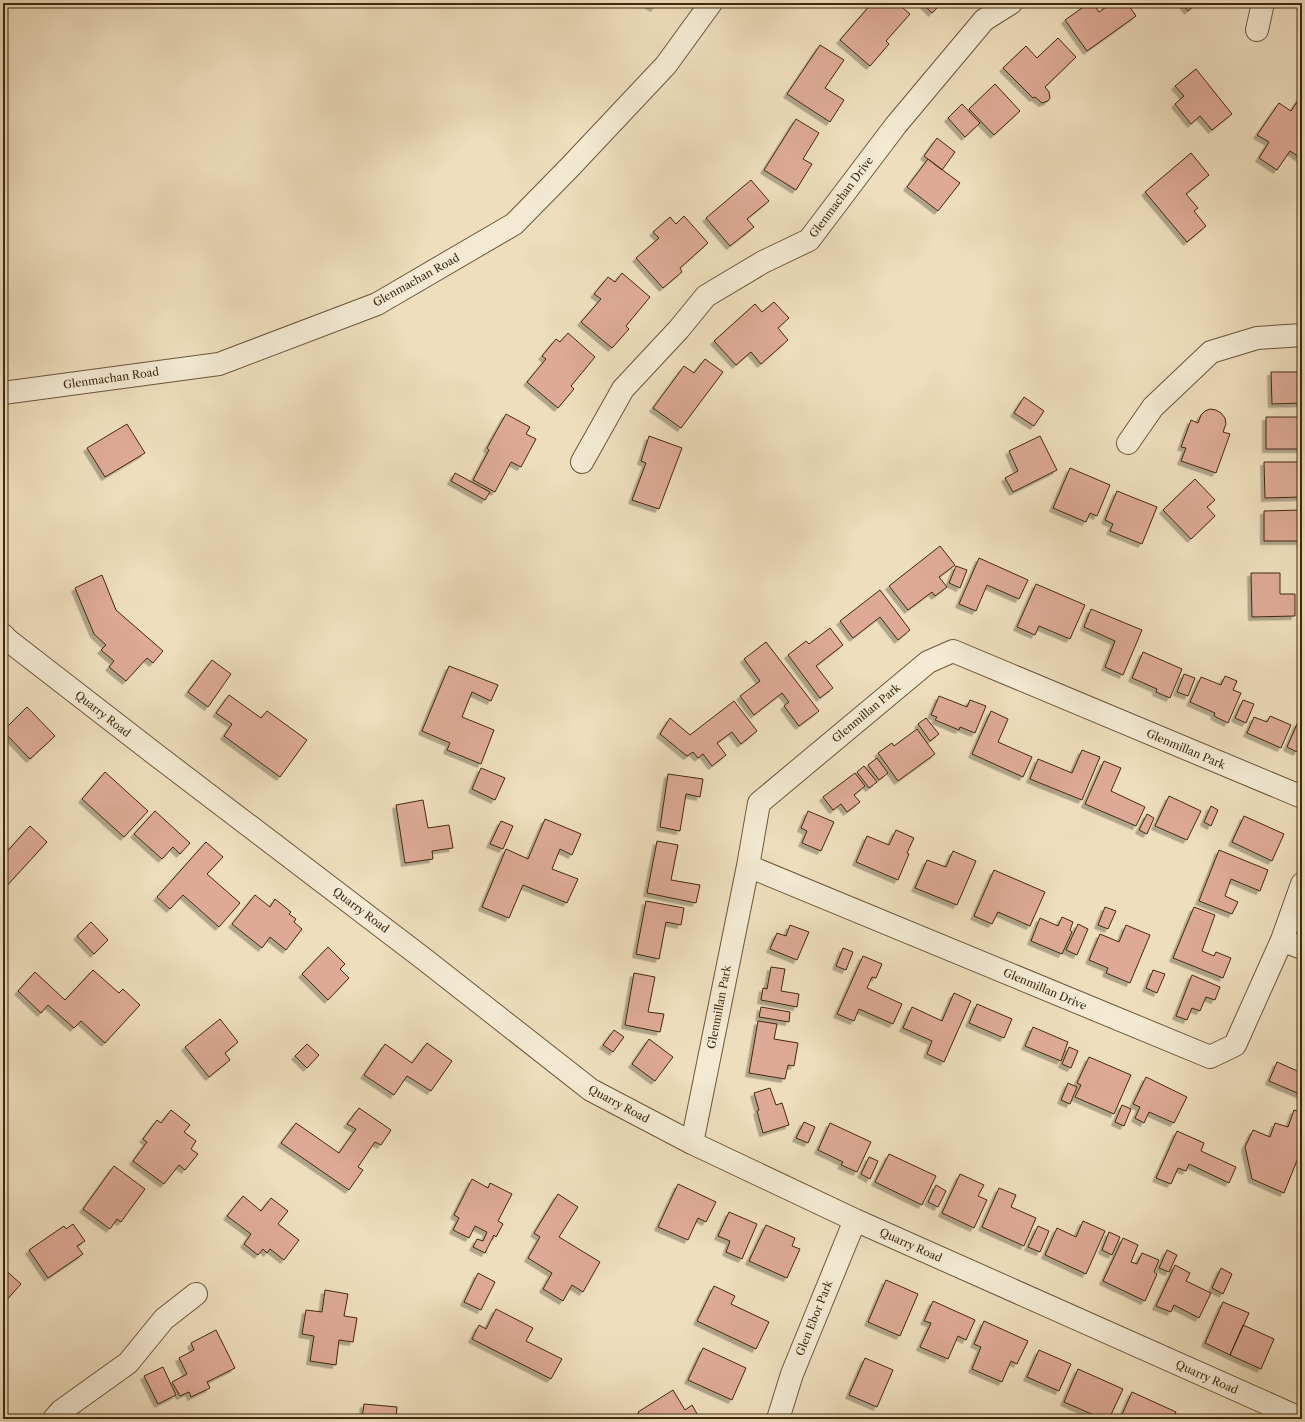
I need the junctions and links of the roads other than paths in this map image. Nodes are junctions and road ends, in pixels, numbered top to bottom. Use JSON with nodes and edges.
{"nodes":[{"id":1,"x":710,"y":3,"type":"edge"},
{"id":2,"x":1011,"y":3,"type":"edge"},
{"id":3,"x":1263,"y":3,"type":"edge"},
{"id":4,"x":1257,"y":30,"type":"dead end"},
{"id":5,"x":1302,"y":335,"type":"edge"},
{"id":6,"x":3,"y":393,"type":"edge"},
{"id":7,"x":1128,"y":443,"type":"dead end"},
{"id":8,"x":582,"y":462,"type":"dead end"},
{"id":9,"x":3,"y":635,"type":"edge"},
{"id":10,"x":1302,"y":797,"type":"edge"},
{"id":11,"x":748,"y":866,"type":"junction"},
{"id":12,"x":1302,"y":884,"type":"edge"},
{"id":13,"x":1282,"y":940,"type":"junction"},
{"id":14,"x":1302,"y":948,"type":"edge"},
{"id":15,"x":692,"y":1142,"type":"junction"},
{"id":16,"x":855,"y":1220,"type":"junction"},
{"id":17,"x":196,"y":1294,"type":"dead end"},
{"id":18,"x":54,"y":1419,"type":"edge"},
{"id":19,"x":778,"y":1419,"type":"edge"},
{"id":20,"x":1302,"y":1419,"type":"edge"}],
"edges":[{"from":1,"to":6,"type":"street","name":"Glenmachan Road"},
{"from":2,"to":8,"type":"street","name":"Glenmachan Drive"},
{"from":3,"to":4,"type":"street"},
{"from":5,"to":7,"type":"street"},
{"from":9,"to":15,"type":"street","name":"Quarry Road"},
{"from":10,"to":11,"type":"street","name":"Glenmillan Park"},
{"from":11,"to":13,"type":"street","name":"Glenmillan Drive"},
{"from":11,"to":15,"type":"street","name":"Glenmillan Park"},
{"from":12,"to":13,"type":"street"},
{"from":13,"to":14,"type":"street"},
{"from":15,"to":16,"type":"street","name":"Quarry Road"},
{"from":16,"to":19,"type":"street","name":"Glen Ebor Park"},
{"from":16,"to":20,"type":"street","name":"Quarry Road"},
{"from":17,"to":18,"type":"street"}]}
